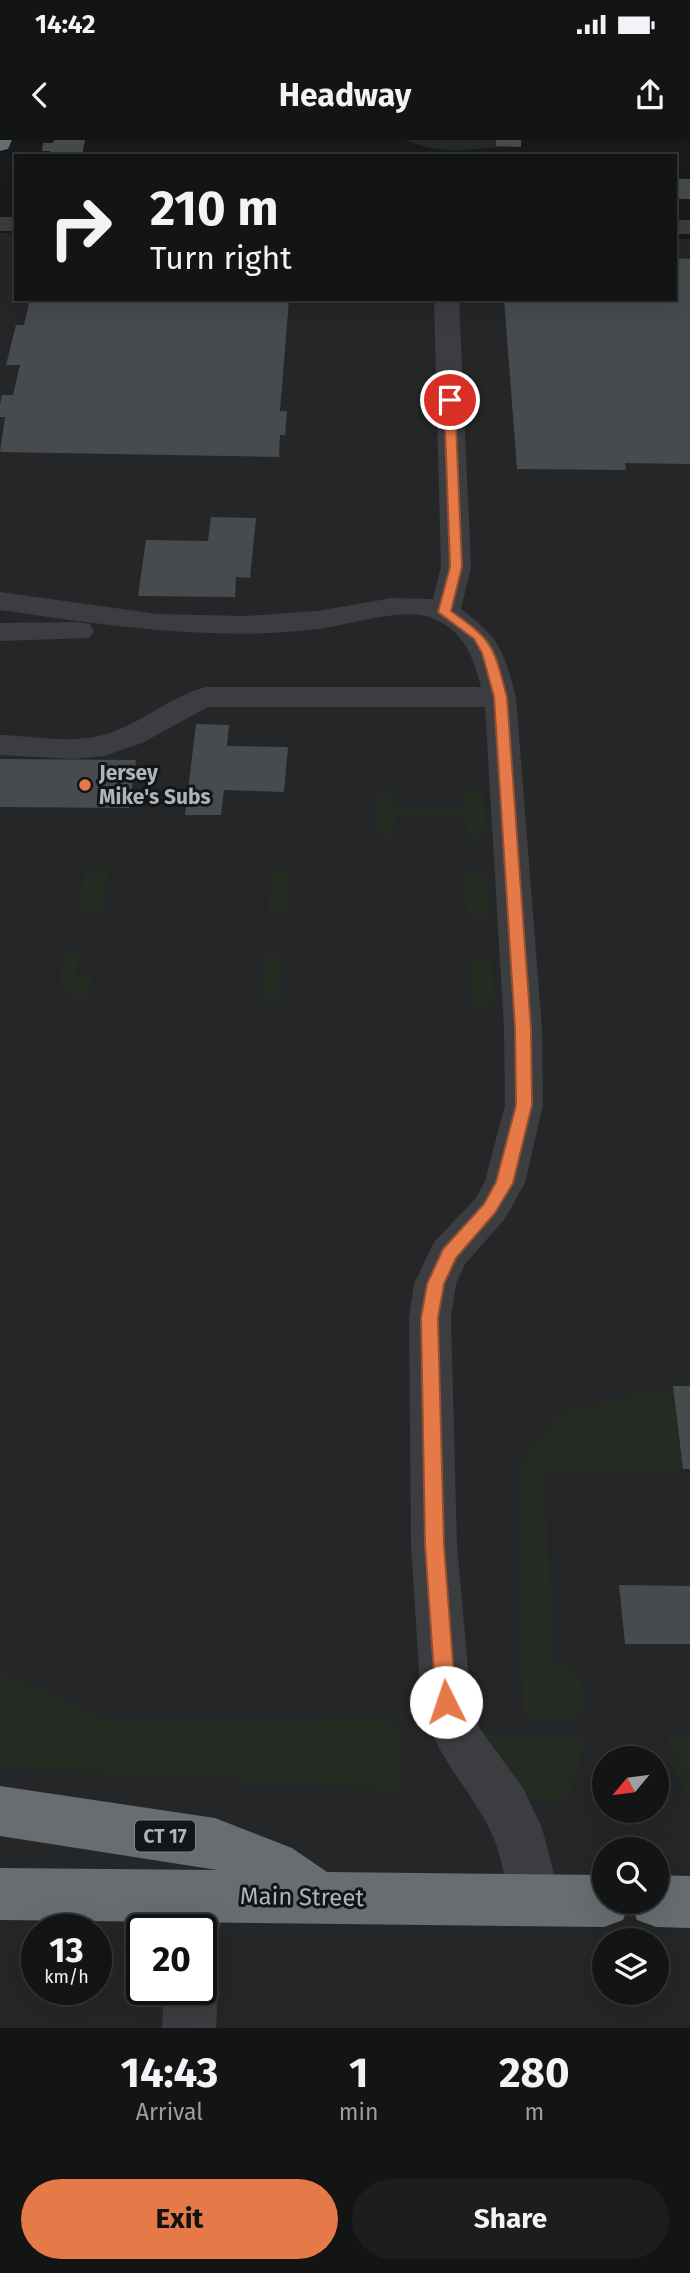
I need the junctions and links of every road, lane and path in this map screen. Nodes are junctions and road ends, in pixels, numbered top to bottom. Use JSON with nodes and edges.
{"nodes":[{"id":1,"x":446,"y":301,"type":"edge"},
{"id":2,"x":0,"y":601,"type":"edge"},
{"id":3,"x":444,"y":612,"type":"junction"},
{"id":4,"x":158,"y":623,"type":"junction"},
{"id":5,"x":0,"y":632,"type":"edge"},
{"id":6,"x":500,"y":697,"type":"junction"},
{"id":7,"x":0,"y":745,"type":"edge"},
{"id":8,"x":0,"y":1811,"type":"edge"},
{"id":9,"x":0,"y":1894,"type":"edge"},
{"id":10,"x":318,"y":1897,"type":"junction"},
{"id":11,"x":535,"y":1900,"type":"junction"},
{"id":12,"x":592,"y":1900,"type":"edge"},
{"id":13,"x":669,"y":1901,"type":"edge"},
{"id":14,"x":690,"y":1902,"type":"edge"},
{"id":15,"x":195,"y":1913,"type":"edge"},
{"id":16,"x":190,"y":2005,"type":"edge"},
{"id":17,"x":189,"y":2028,"type":"edge"}],
"edges":[{"from":1,"to":3,"type":"street"},
{"from":2,"to":4,"type":"street"},
{"from":3,"to":4,"type":"street"},
{"from":3,"to":6,"type":"street"},
{"from":4,"to":5,"type":"street"},
{"from":6,"to":7,"type":"street"},
{"from":6,"to":11,"type":"street"},
{"from":8,"to":10,"type":"highway","number":"CT 17"},
{"from":9,"to":15,"type":"highway","name":"Main Street"},
{"from":10,"to":11,"type":"highway","name":"Main Street"},
{"from":10,"to":15,"type":"highway","name":"Main Street"},
{"from":11,"to":12,"type":"highway","name":"Main Street"},
{"from":13,"to":14,"type":"highway"},
{"from":16,"to":17,"type":"street"}]}
